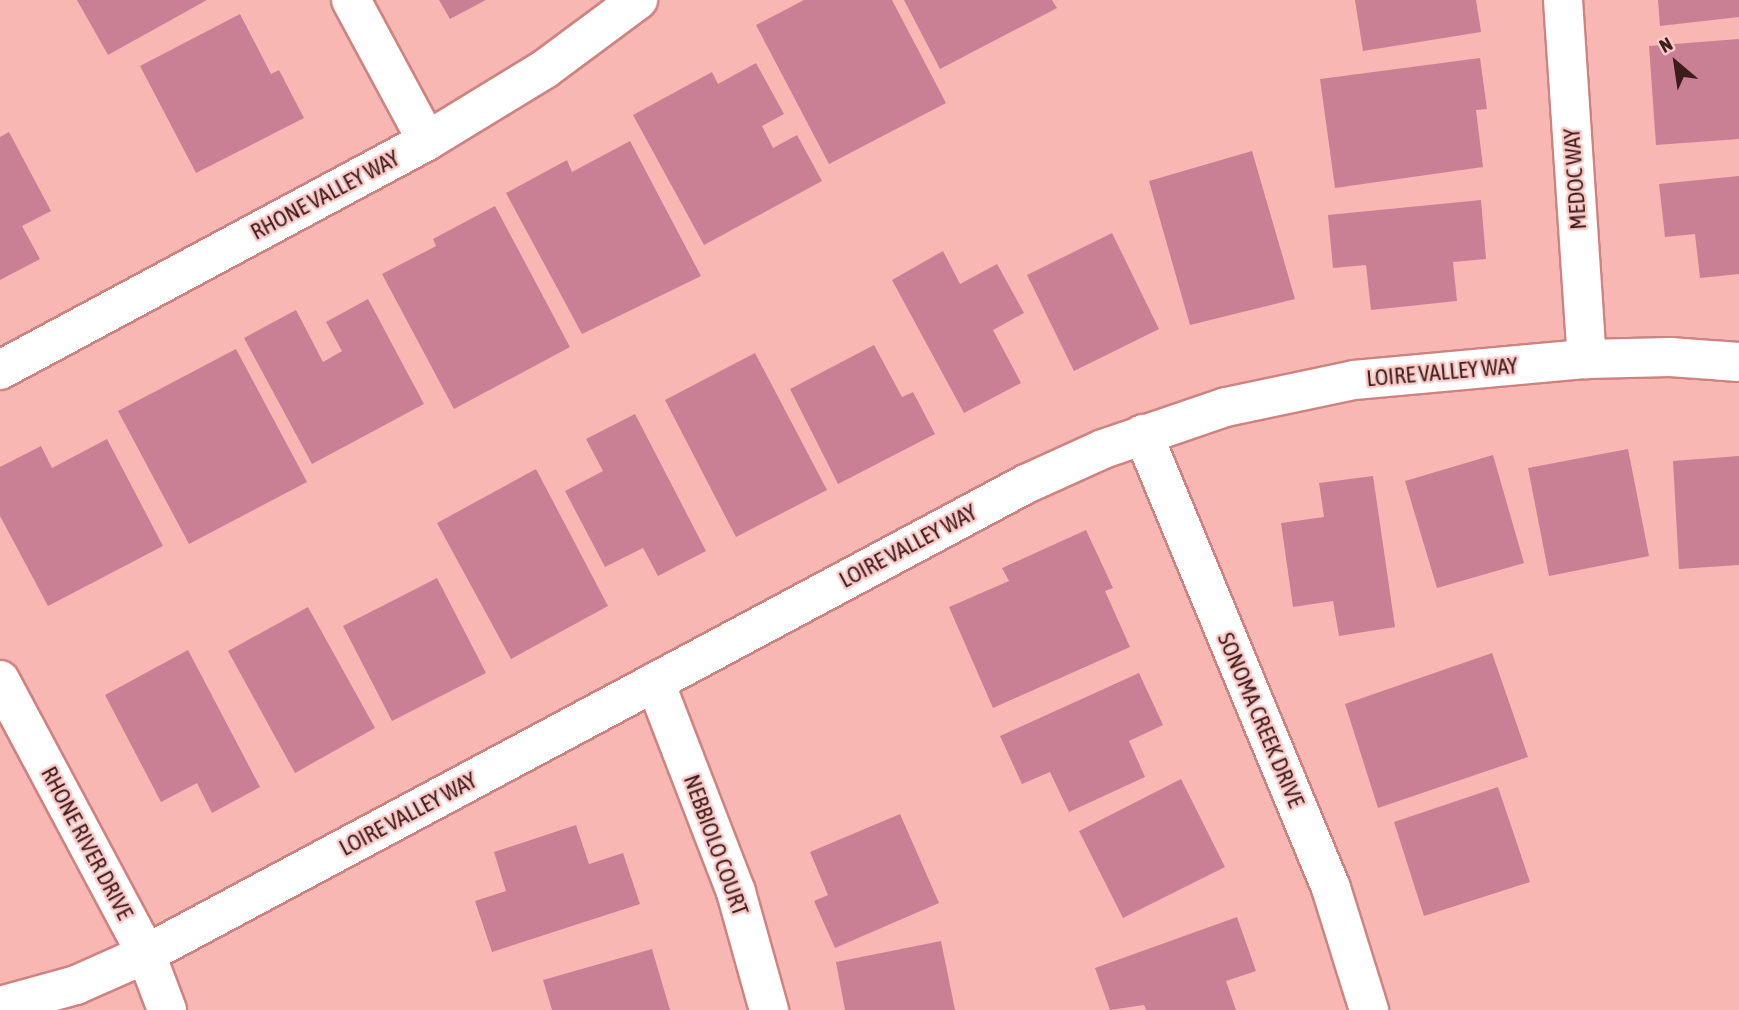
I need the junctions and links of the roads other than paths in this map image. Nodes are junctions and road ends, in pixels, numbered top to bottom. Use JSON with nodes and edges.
{"nodes":[{"id":1,"x":351,"y":0,"type":"edge"},
{"id":2,"x":638,"y":0,"type":"edge"},
{"id":3,"x":1563,"y":0,"type":"edge"},
{"id":4,"x":427,"y":141,"type":"junction"},
{"id":5,"x":1587,"y":359,"type":"junction"},
{"id":6,"x":1739,"y":362,"type":"edge"},
{"id":7,"x":0,"y":370,"type":"edge"},
{"id":8,"x":1143,"y":434,"type":"junction"},
{"id":9,"x":0,"y":680,"type":"edge"},
{"id":10,"x":655,"y":682,"type":"junction"},
{"id":11,"x":146,"y":954,"type":"junction"},
{"id":12,"x":0,"y":1006,"type":"edge"},
{"id":13,"x":167,"y":1010,"type":"edge"},
{"id":14,"x":769,"y":1010,"type":"edge"},
{"id":15,"x":1369,"y":1010,"type":"edge"}],
"edges":[{"from":1,"to":4,"type":"street"},
{"from":2,"to":4,"type":"street","name":"RHONE VALLEY WAY"},
{"from":3,"to":5,"type":"street","name":"MEDOC WAY"},
{"from":4,"to":7,"type":"street","name":"RHONE VALLEY WAY"},
{"from":5,"to":6,"type":"street","name":"LOIRE VALLEY WAY"},
{"from":5,"to":8,"type":"street","name":"LOIRE VALLEY WAY"},
{"from":8,"to":10,"type":"street","name":"LOIRE VALLEY WAY"},
{"from":8,"to":15,"type":"street","name":"SONOMA CREEK DRIVE"},
{"from":9,"to":11,"type":"street","name":"RHONE RIVER DRIVE"},
{"from":10,"to":11,"type":"street","name":"LOIRE VALLEY WAY"},
{"from":10,"to":14,"type":"street","name":"NEBBIOLO COURT"},
{"from":11,"to":12,"type":"street","name":"LOIRE VALLEY WAY"},
{"from":11,"to":13,"type":"street","name":"RHONE RIVER DRIVE"}]}
